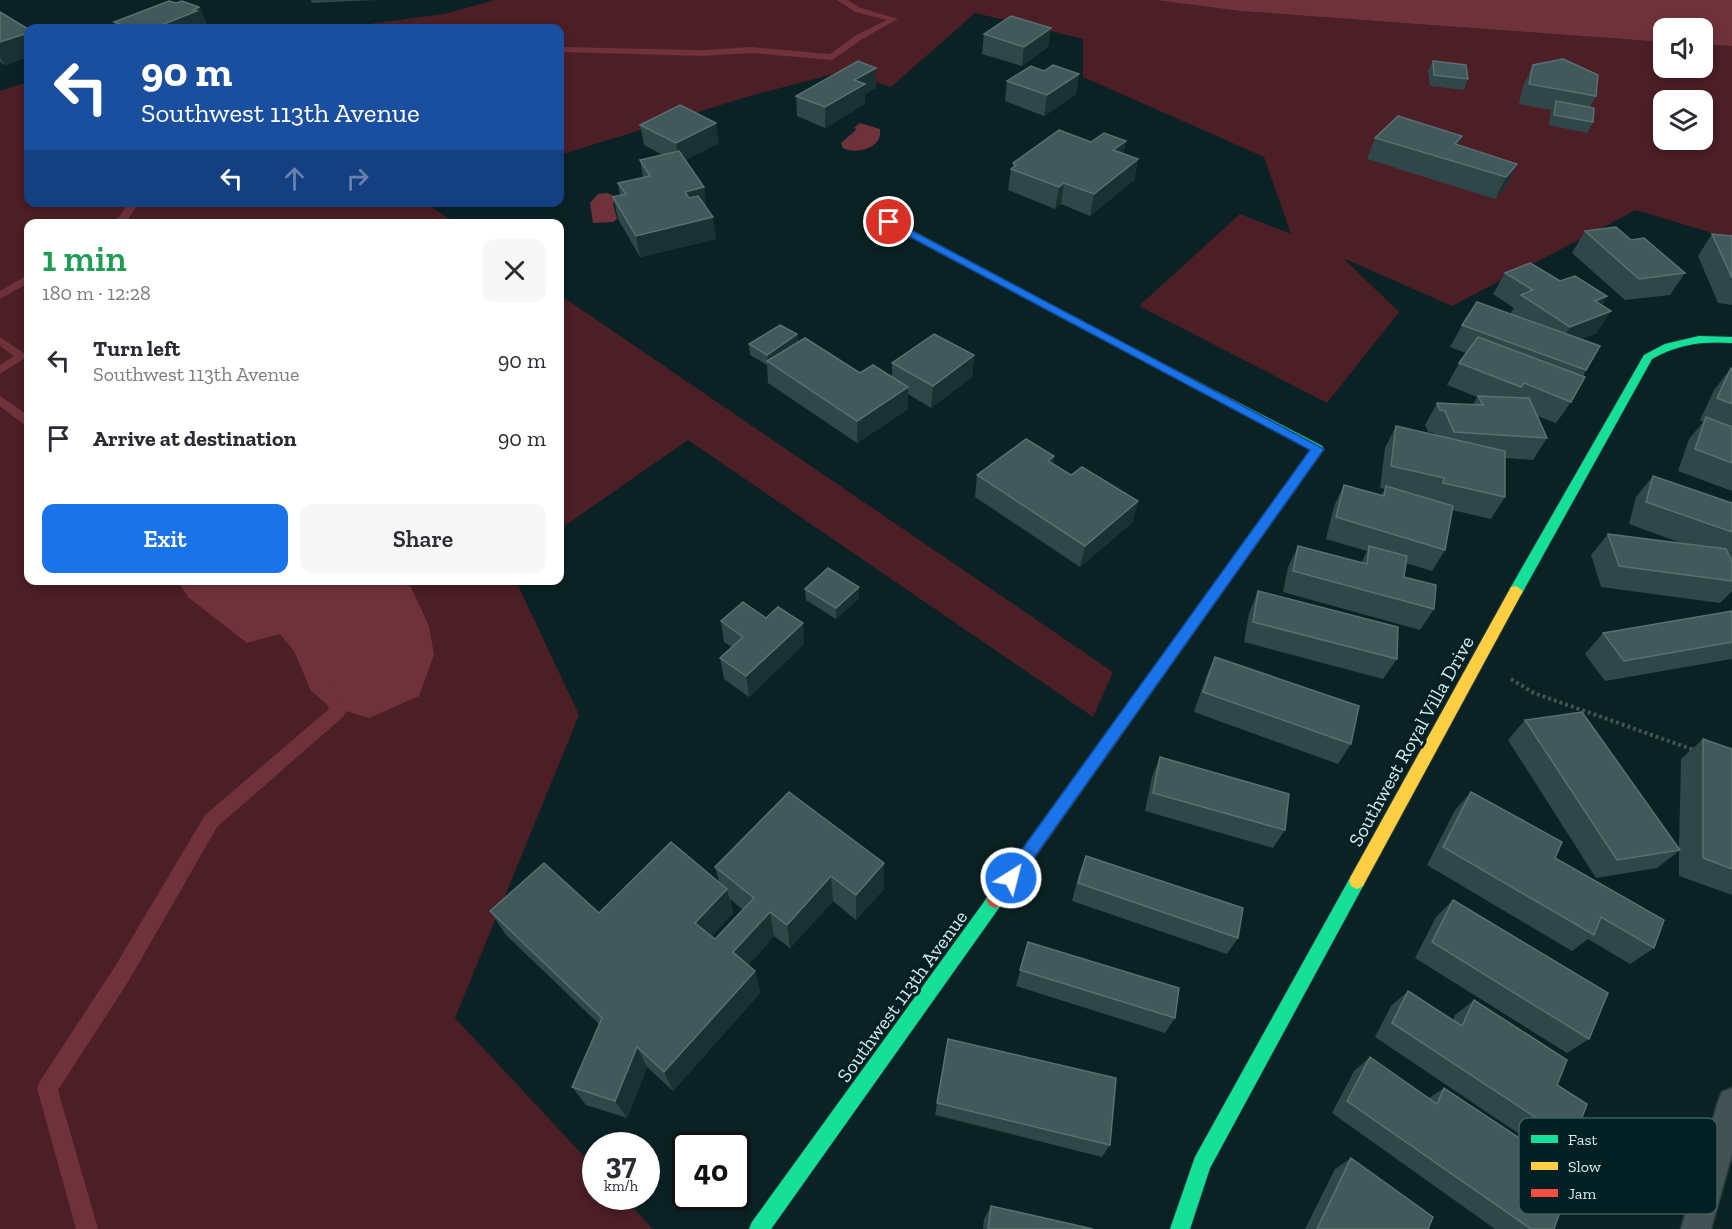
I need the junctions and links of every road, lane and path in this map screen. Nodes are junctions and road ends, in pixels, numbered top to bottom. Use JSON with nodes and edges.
{"nodes":[{"id":1,"x":889,"y":222,"type":"dead end"},
{"id":2,"x":1732,"y":340,"type":"edge"},
{"id":3,"x":1478,"y":660,"type":"junction"},
{"id":4,"x":1702,"y":753,"type":"edge"},
{"id":5,"x":1732,"y":1102,"type":"edge"},
{"id":6,"x":1717,"y":1155,"type":"edge"},
{"id":7,"x":1700,"y":1214,"type":"edge"},
{"id":8,"x":759,"y":1229,"type":"edge"},
{"id":9,"x":1180,"y":1229,"type":"edge"},
{"id":10,"x":1696,"y":1229,"type":"edge"}],
"edges":[{"from":1,"to":8,"type":"street","name":"Southwest 113th Avenue"},
{"from":2,"to":3,"type":"street","name":"Southwest Royal Villa Drive"},
{"from":3,"to":4,"type":"path"},
{"from":3,"to":9,"type":"street","name":"Southwest Royal Villa Drive"},
{"from":5,"to":6,"type":"lane"},
{"from":7,"to":10,"type":"lane"}]}
